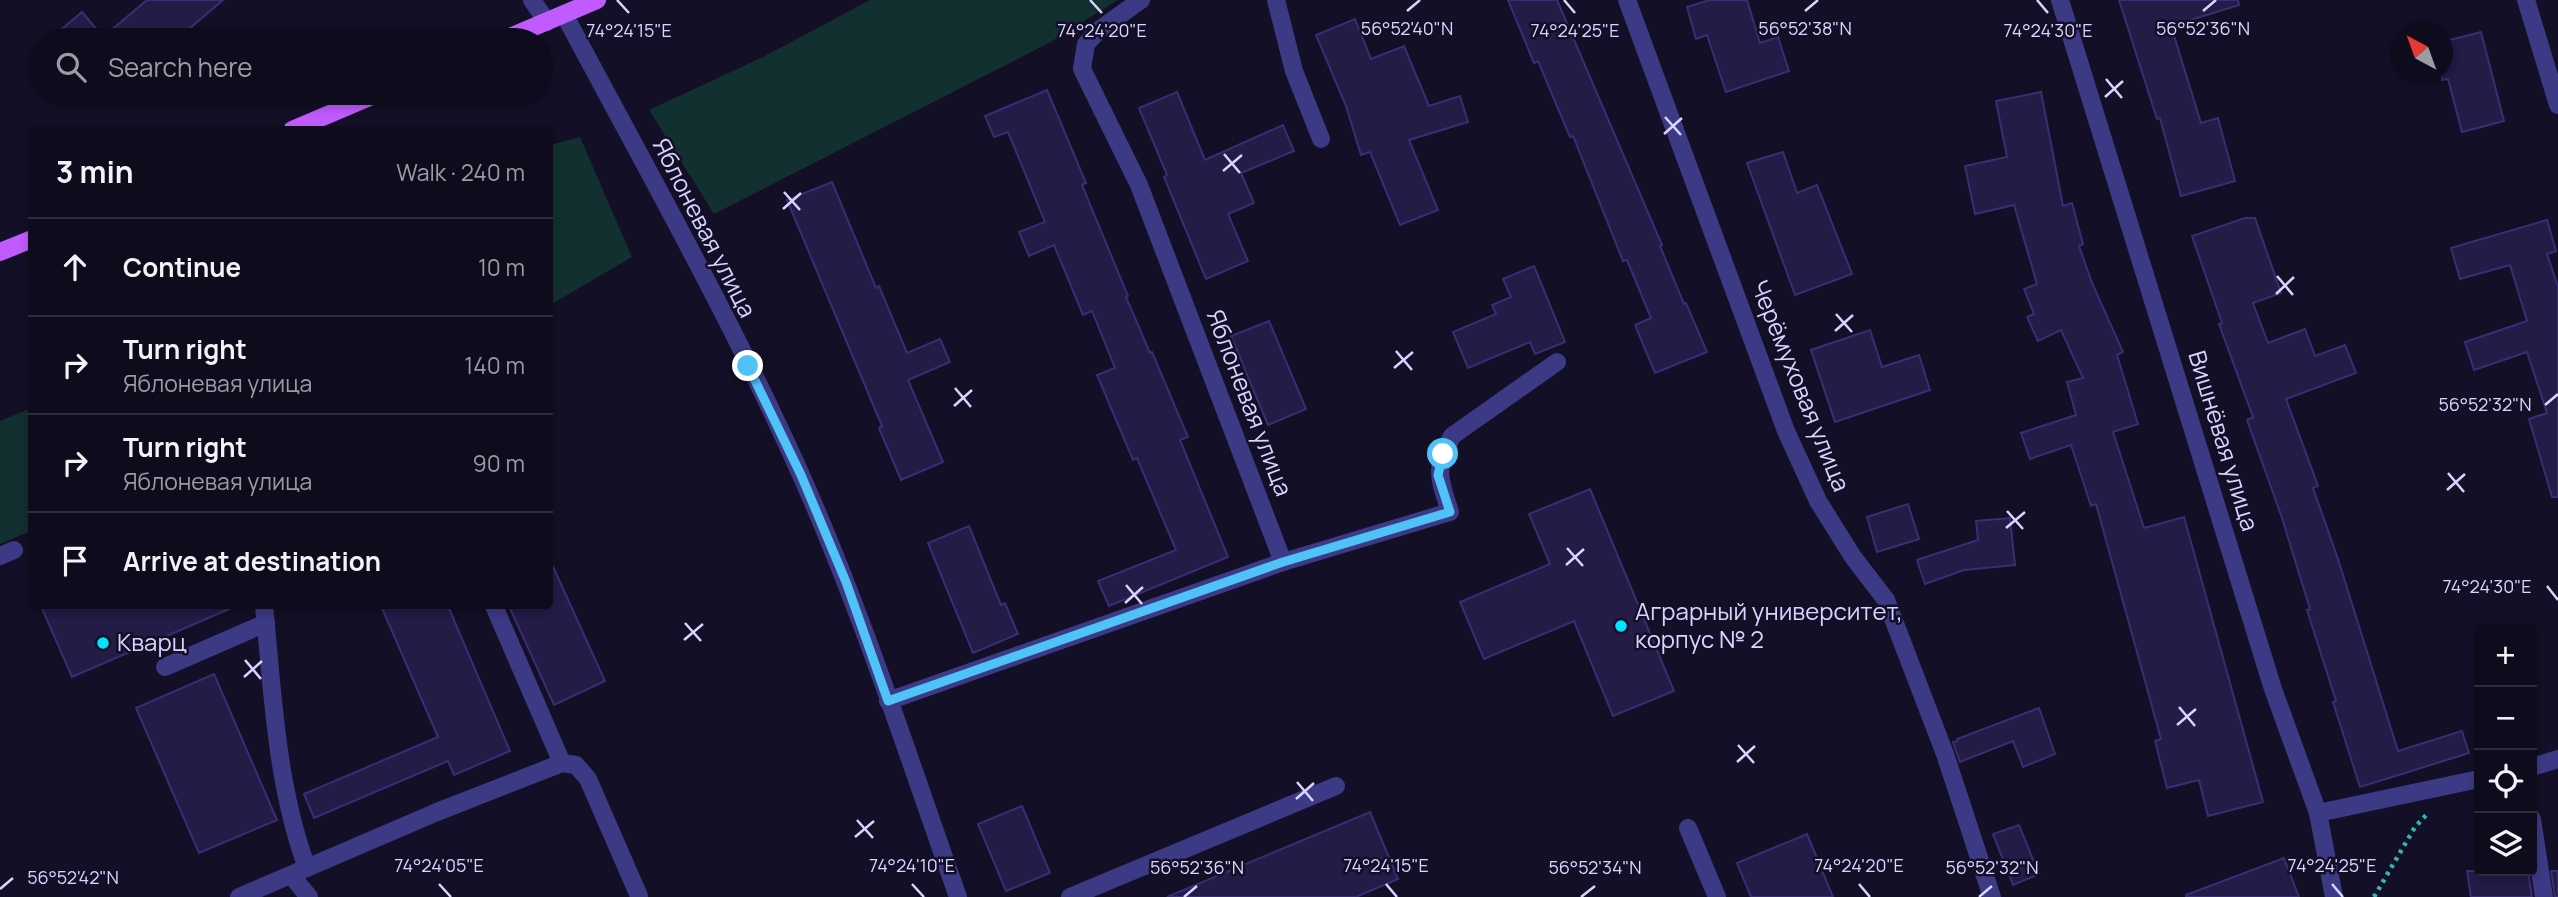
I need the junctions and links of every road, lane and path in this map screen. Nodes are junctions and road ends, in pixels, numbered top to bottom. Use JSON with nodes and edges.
{"nodes":[{"id":1,"x":532,"y":0,"type":"edge"},
{"id":2,"x":597,"y":0,"type":"edge"},
{"id":3,"x":1141,"y":0,"type":"edge"},
{"id":4,"x":1276,"y":0,"type":"edge"},
{"id":5,"x":1627,"y":0,"type":"edge"},
{"id":6,"x":2060,"y":0,"type":"edge"},
{"id":7,"x":2526,"y":0,"type":"edge"},
{"id":8,"x":556,"y":18,"type":"junction"},
{"id":9,"x":532,"y":28,"type":"edge"},
{"id":10,"x":351,"y":105,"type":"edge"},
{"id":11,"x":2558,"y":105,"type":"edge"},
{"id":12,"x":301,"y":126,"type":"edge"},
{"id":13,"x":1321,"y":139,"type":"dead end"},
{"id":14,"x":28,"y":241,"type":"edge"},
{"id":15,"x":0,"y":253,"type":"edge"},
{"id":16,"x":1558,"y":362,"type":"dead end"},
{"id":17,"x":1283,"y":562,"type":"junction"},
{"id":18,"x":495,"y":609,"type":"edge"},
{"id":19,"x":265,"y":614,"type":"edge"},
{"id":20,"x":165,"y":667,"type":"dead end"},
{"id":21,"x":888,"y":701,"type":"junction"},
{"id":22,"x":2558,"y":760,"type":"edge"},
{"id":23,"x":562,"y":763,"type":"junction"},
{"id":24,"x":2537,"y":766,"type":"edge"},
{"id":25,"x":2474,"y":780,"type":"edge"},
{"id":26,"x":1336,"y":786,"type":"dead end"},
{"id":27,"x":2431,"y":810,"type":"dead end"},
{"id":28,"x":2318,"y":813,"type":"junction"},
{"id":29,"x":1688,"y":828,"type":"dead end"},
{"id":30,"x":2537,"y":852,"type":"edge"},
{"id":31,"x":299,"y":871,"type":"junction"},
{"id":32,"x":639,"y":895,"type":"edge"},
{"id":33,"x":239,"y":897,"type":"edge"},
{"id":34,"x":309,"y":897,"type":"edge"},
{"id":35,"x":958,"y":897,"type":"edge"},
{"id":36,"x":1070,"y":897,"type":"edge"},
{"id":37,"x":1717,"y":897,"type":"edge"},
{"id":38,"x":1992,"y":897,"type":"edge"},
{"id":39,"x":2334,"y":897,"type":"edge"},
{"id":40,"x":2374,"y":897,"type":"edge"},
{"id":41,"x":2544,"y":897,"type":"edge"}],
"edges":[{"from":1,"to":8,"type":"street","name":"Яблоневая улица"},
{"from":2,"to":8,"type":"main road"},
{"from":3,"to":17,"type":"street","name":"Яблоневая улица"},
{"from":4,"to":13,"type":"street"},
{"from":5,"to":38,"type":"street","name":"Черёмуховая улица"},
{"from":6,"to":28,"type":"street","name":"Вишнёвая улица"},
{"from":7,"to":11,"type":"street"},
{"from":8,"to":9,"type":"main road"},
{"from":8,"to":21,"type":"street","name":"Яблоневая улица"},
{"from":10,"to":12,"type":"main road"},
{"from":14,"to":15,"type":"main road"},
{"from":16,"to":17,"type":"street"},
{"from":17,"to":21,"type":"street"},
{"from":18,"to":23,"type":"street"},
{"from":19,"to":20,"type":"street"},
{"from":19,"to":31,"type":"street"},
{"from":21,"to":35,"type":"street","name":"Яблоневая улица"},
{"from":22,"to":24,"type":"street"},
{"from":23,"to":31,"type":"street"},
{"from":23,"to":32,"type":"street"},
{"from":25,"to":28,"type":"street"},
{"from":26,"to":36,"type":"street"},
{"from":27,"to":40,"type":"path"},
{"from":28,"to":39,"type":"street","name":"Вишнёвая улица"},
{"from":29,"to":37,"type":"street"},
{"from":30,"to":41,"type":"street"},
{"from":31,"to":33,"type":"street"},
{"from":31,"to":34,"type":"street"}]}
